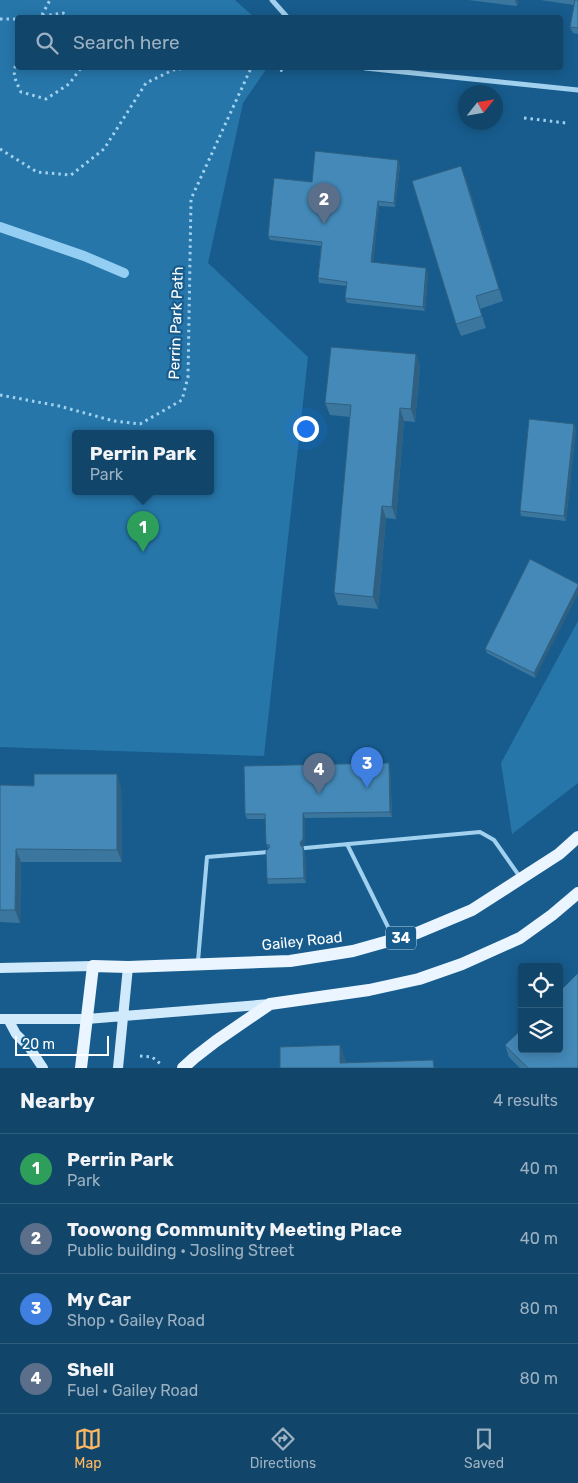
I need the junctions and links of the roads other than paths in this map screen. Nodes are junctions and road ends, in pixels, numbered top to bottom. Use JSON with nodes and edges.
{"nodes":[{"id":1,"x":272,"y":0,"type":"edge"},
{"id":2,"x":285,"y":15,"type":"edge"},
{"id":3,"x":385,"y":70,"type":"edge"},
{"id":4,"x":578,"y":90,"type":"edge"},
{"id":5,"x":578,"y":837,"type":"edge"},
{"id":6,"x":347,"y":844,"type":"junction"},
{"id":7,"x":305,"y":848,"type":"edge"},
{"id":8,"x":268,"y":852,"type":"edge"},
{"id":9,"x":521,"y":879,"type":"junction"},
{"id":10,"x":578,"y":893,"type":"edge"},
{"id":11,"x":394,"y":940,"type":"junction"},
{"id":12,"x":198,"y":964,"type":"junction"},
{"id":13,"x":92,"y":966,"type":"junction"},
{"id":14,"x":128,"y":967,"type":"junction"},
{"id":15,"x":0,"y":968,"type":"edge"},
{"id":16,"x":270,"y":1004,"type":"junction"},
{"id":17,"x":123,"y":1015,"type":"junction"},
{"id":18,"x":87,"y":1018,"type":"junction"},
{"id":19,"x":4,"y":1019,"type":"edge"},
{"id":20,"x":43,"y":1068,"type":"edge"},
{"id":21,"x":81,"y":1068,"type":"edge"},
{"id":22,"x":118,"y":1068,"type":"edge"},
{"id":23,"x":183,"y":1068,"type":"edge"}],
"edges":[{"from":1,"to":2,"type":"street"},
{"from":3,"to":4,"type":"street"},
{"from":5,"to":9,"type":"main road","name":"Gailey Road","number":"34"},
{"from":6,"to":7,"type":"lane"},
{"from":6,"to":9,"type":"lane"},
{"from":6,"to":11,"type":"lane"},
{"from":8,"to":12,"type":"lane"},
{"from":9,"to":11,"type":"main road","name":"Gailey Road","number":"34"},
{"from":10,"to":16,"type":"main road"},
{"from":11,"to":12,"type":"main road","name":"Gailey Road","number":"34"},
{"from":12,"to":14,"type":"main road","name":"Gailey Road","number":"34"},
{"from":13,"to":14,"type":"main road","name":"Gailey Road","number":"34"},
{"from":13,"to":15,"type":"main road","name":"Gailey Road"},
{"from":13,"to":18,"type":"main road"},
{"from":14,"to":17,"type":"main road"},
{"from":16,"to":17,"type":"main road"},
{"from":16,"to":23,"type":"main road"},
{"from":17,"to":18,"type":"main road"},
{"from":17,"to":22,"type":"main road"},
{"from":18,"to":19,"type":"main road"},
{"from":18,"to":21,"type":"main road"},
{"from":19,"to":20,"type":"main road"}]}
